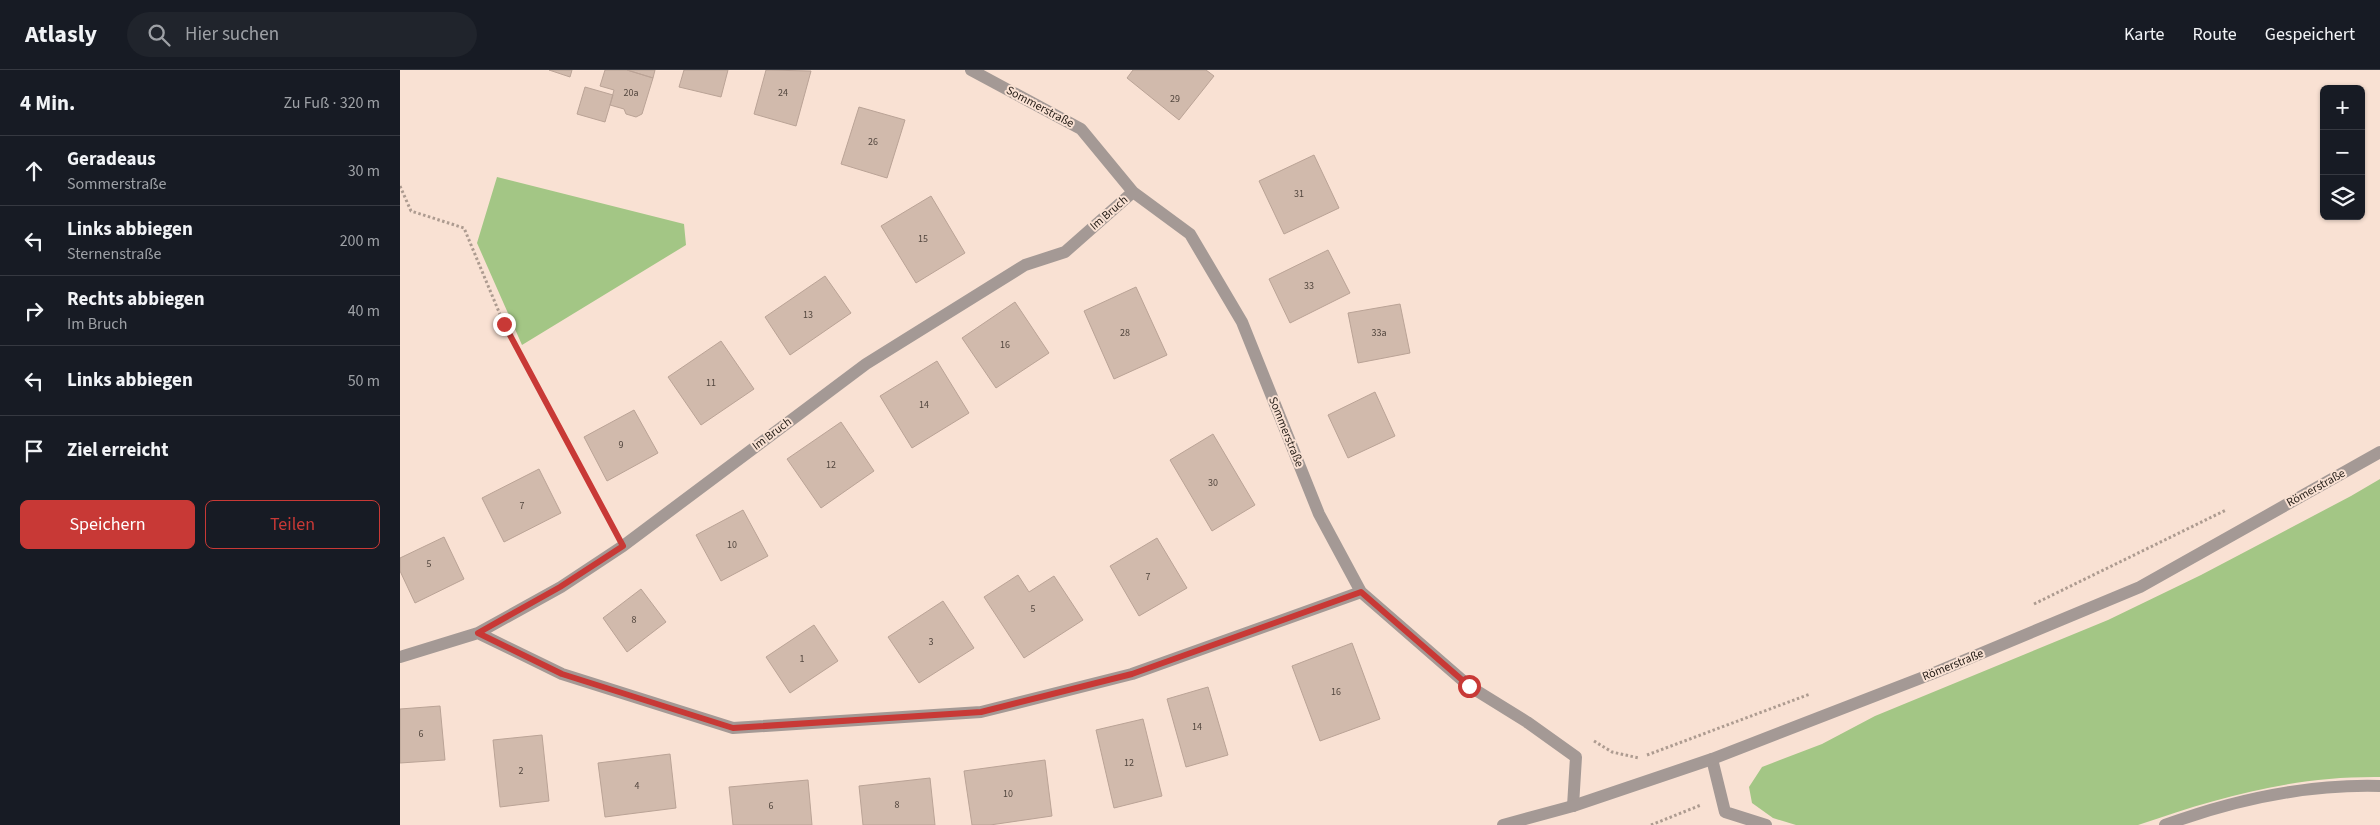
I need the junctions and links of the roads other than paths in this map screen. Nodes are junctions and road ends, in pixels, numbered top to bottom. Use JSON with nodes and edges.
{"nodes":[{"id":1,"x":971,"y":70,"type":"edge"},
{"id":2,"x":1133,"y":192,"type":"junction"},
{"id":3,"x":2380,"y":452,"type":"edge"},
{"id":4,"x":1361,"y":592,"type":"junction"},
{"id":5,"x":478,"y":633,"type":"junction"},
{"id":6,"x":400,"y":657,"type":"edge"},
{"id":7,"x":1712,"y":758,"type":"junction"},
{"id":8,"x":2380,"y":786,"type":"edge"},
{"id":9,"x":1573,"y":806,"type":"junction"},
{"id":10,"x":1503,"y":825,"type":"edge"},
{"id":11,"x":1766,"y":825,"type":"edge"},
{"id":12,"x":2165,"y":825,"type":"edge"}],
"edges":[{"from":1,"to":2,"type":"street","name":"Sommerstraße"},
{"from":2,"to":4,"type":"street","name":"Sommerstraße"},
{"from":2,"to":5,"type":"street","name":"Im Bruch"},
{"from":3,"to":7,"type":"street","name":"Römerstraße"},
{"from":4,"to":5,"type":"street"},
{"from":4,"to":9,"type":"street","name":"Sommerstraße"},
{"from":5,"to":6,"type":"street","name":"Im Bruch"},
{"from":7,"to":9,"type":"street","name":"Römerstraße"},
{"from":7,"to":11,"type":"street"},
{"from":8,"to":12,"type":"street"},
{"from":9,"to":10,"type":"street","name":"Römerstraße"}]}
